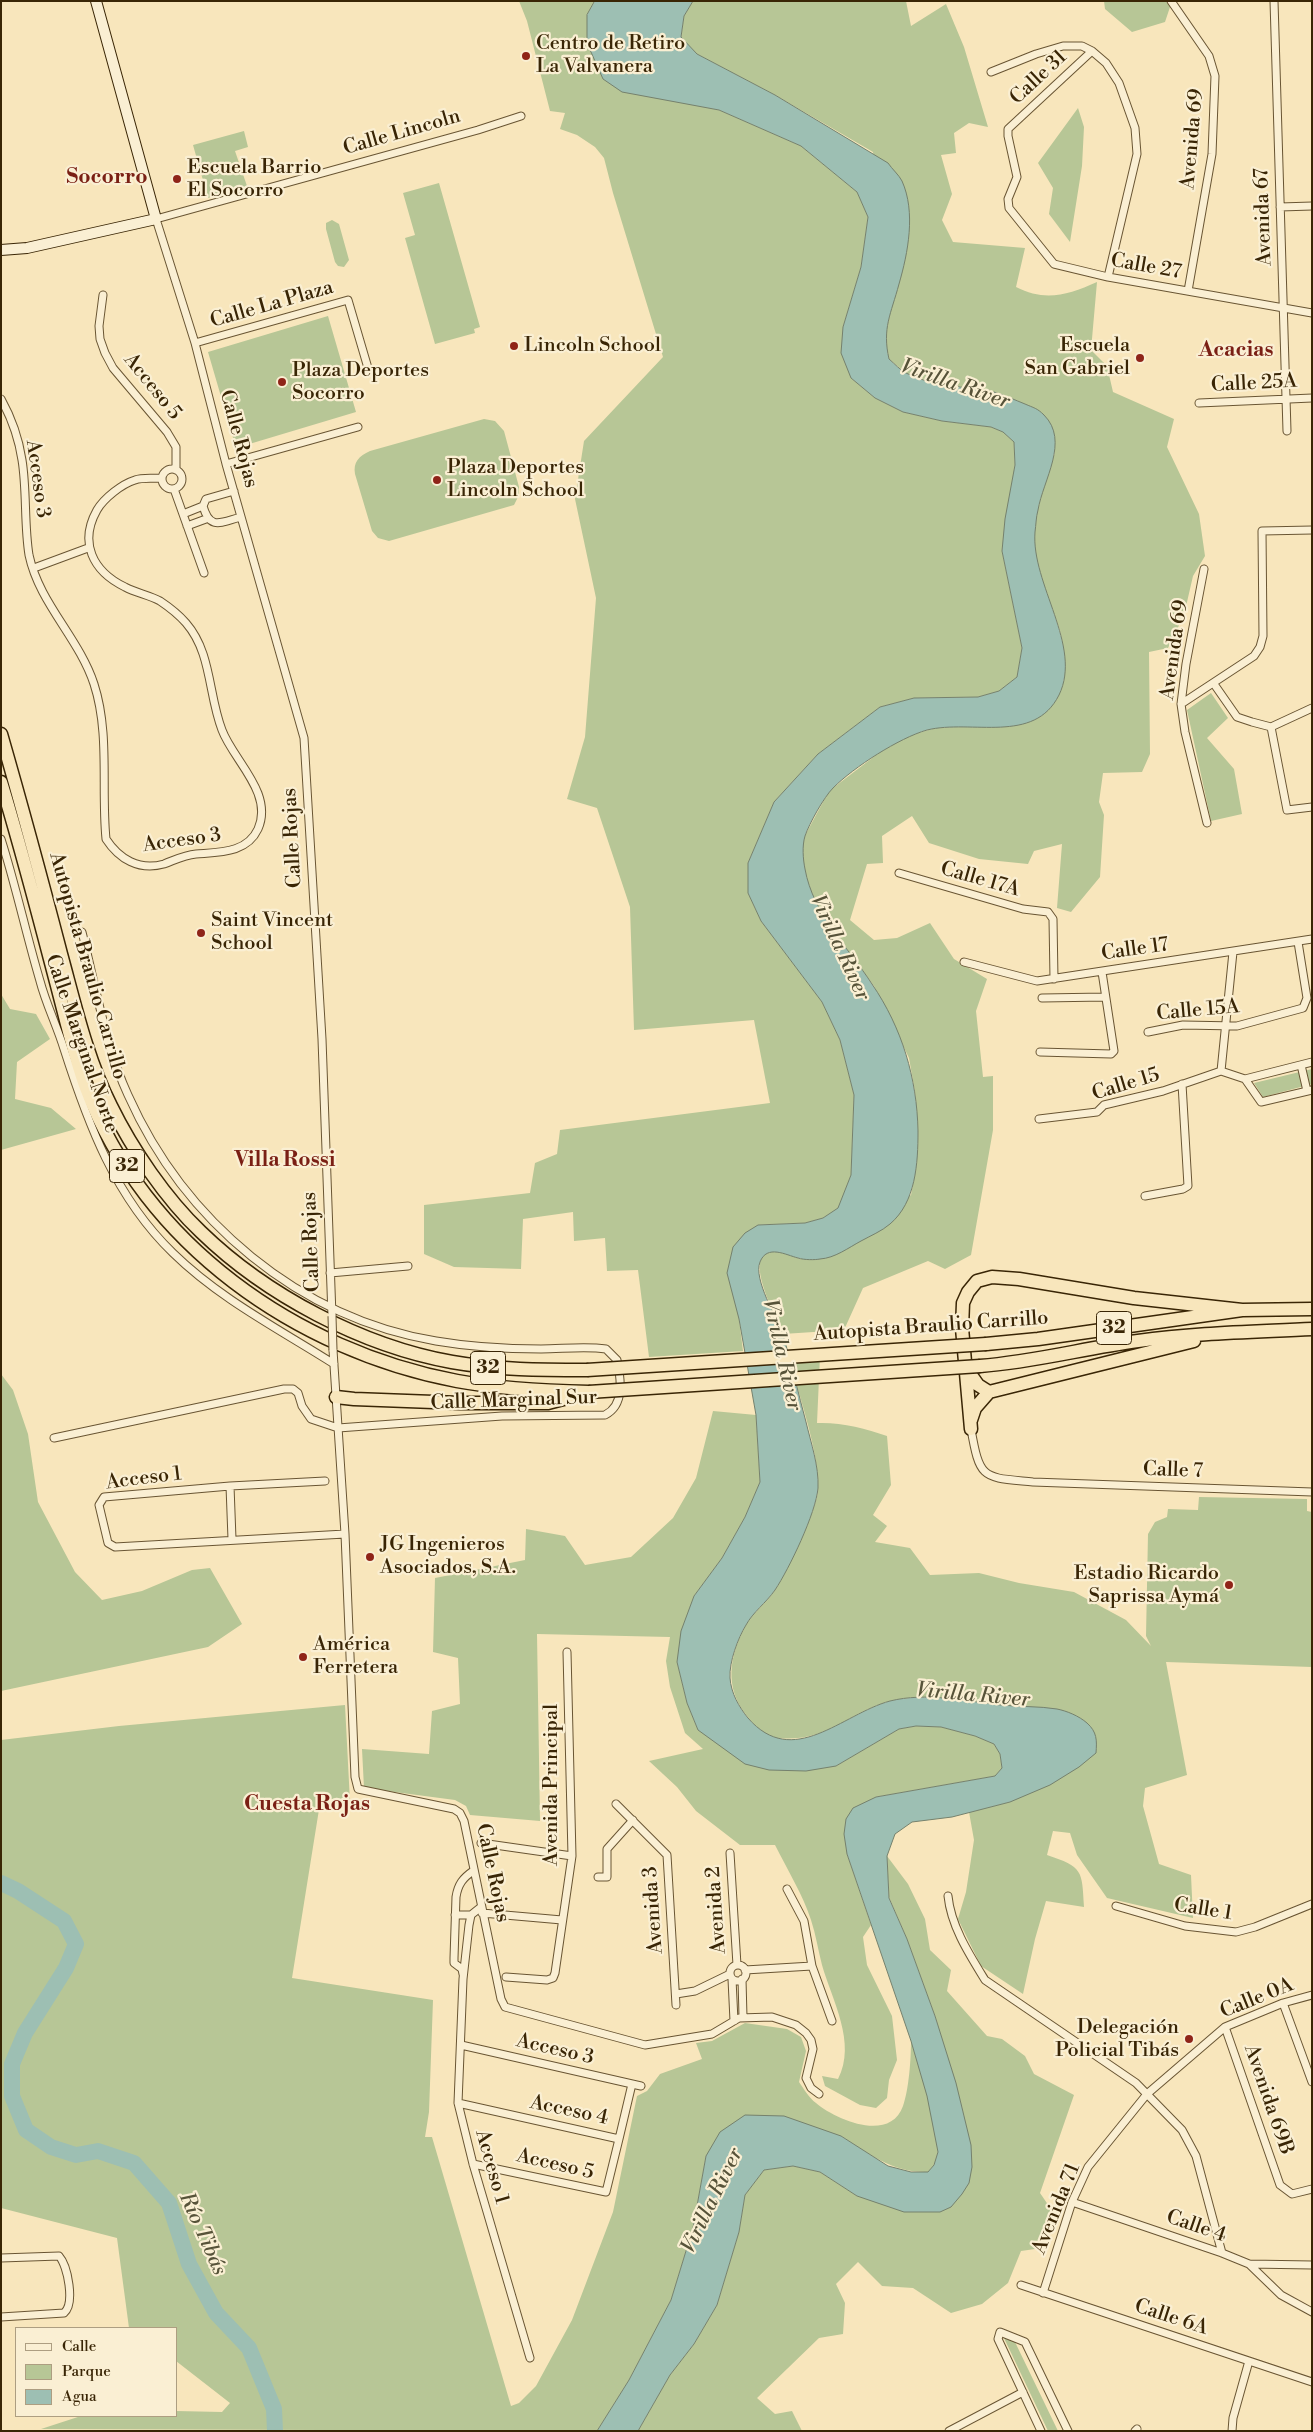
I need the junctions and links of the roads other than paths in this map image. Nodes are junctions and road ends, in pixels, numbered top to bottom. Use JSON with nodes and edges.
{"nodes":[{"id":1,"x":96,"y":1,"type":"edge"},
{"id":2,"x":1171,"y":1,"type":"edge"},
{"id":3,"x":1274,"y":1,"type":"edge"},
{"id":4,"x":1092,"y":51,"type":"junction"},
{"id":5,"x":992,"y":72,"type":"dead end"},
{"id":6,"x":521,"y":116,"type":"dead end"},
{"id":7,"x":1008,"y":199,"type":"joint"},
{"id":8,"x":1312,"y":206,"type":"edge"},
{"id":9,"x":1280,"y":207,"type":"junction"},
{"id":10,"x":156,"y":219,"type":"junction"},
{"id":11,"x":1,"y":250,"type":"edge"},
{"id":12,"x":1108,"y":277,"type":"junction"},
{"id":13,"x":1188,"y":291,"type":"junction"},
{"id":14,"x":103,"y":295,"type":"dead end"},
{"id":15,"x":1283,"y":308,"type":"junction"},
{"id":16,"x":1312,"y":313,"type":"edge"},
{"id":17,"x":195,"y":343,"type":"junction"},
{"id":18,"x":368,"y":368,"type":"dead end"},
{"id":19,"x":1286,"y":398,"type":"junction"},
{"id":20,"x":1312,"y":398,"type":"edge"},
{"id":21,"x":1,"y":399,"type":"edge"},
{"id":22,"x":1199,"y":403,"type":"dead end"},
{"id":23,"x":358,"y":427,"type":"dead end"},
{"id":24,"x":1286,"y":431,"type":"dead end"},
{"id":25,"x":226,"y":464,"type":"junction"},
{"id":26,"x":176,"y":470,"type":"junction"},
{"id":27,"x":162,"y":478,"type":"junction"},
{"id":28,"x":174,"y":489,"type":"junction"},
{"id":29,"x":234,"y":491,"type":"junction"},
{"id":30,"x":203,"y":506,"type":"junction"},
{"id":31,"x":183,"y":514,"type":"junction"},
{"id":32,"x":241,"y":517,"type":"junction"},
{"id":33,"x":206,"y":519,"type":"junction"},
{"id":34,"x":187,"y":526,"type":"junction"},
{"id":35,"x":1312,"y":530,"type":"edge"},
{"id":36,"x":88,"y":548,"type":"junction"},
{"id":37,"x":34,"y":568,"type":"junction"},
{"id":38,"x":1204,"y":569,"type":"dead end"},
{"id":39,"x":204,"y":573,"type":"dead end"},
{"id":40,"x":1214,"y":684,"type":"junction"},
{"id":41,"x":1181,"y":704,"type":"junction"},
{"id":42,"x":1312,"y":708,"type":"edge"},
{"id":43,"x":1272,"y":726,"type":"junction"},
{"id":44,"x":1,"y":734,"type":"edge"},
{"id":45,"x":1,"y":782,"type":"edge"},
{"id":46,"x":1312,"y":807,"type":"edge"},
{"id":47,"x":1207,"y":823,"type":"dead end"},
{"id":48,"x":1,"y":839,"type":"edge"},
{"id":49,"x":899,"y":873,"type":"dead end"},
{"id":50,"x":82,"y":932,"type":"dead end"},
{"id":51,"x":1312,"y":939,"type":"edge"},
{"id":52,"x":1298,"y":942,"type":"junction"},
{"id":53,"x":1233,"y":952,"type":"junction"},
{"id":54,"x":964,"y":962,"type":"dead end"},
{"id":55,"x":1102,"y":972,"type":"junction"},
{"id":56,"x":1054,"y":979,"type":"junction"},
{"id":57,"x":1042,"y":998,"type":"dead end"},
{"id":58,"x":1105,"y":998,"type":"junction"},
{"id":59,"x":1224,"y":1027,"type":"junction"},
{"id":60,"x":1148,"y":1032,"type":"dead end"},
{"id":61,"x":1040,"y":1052,"type":"dead end"},
{"id":62,"x":1312,"y":1062,"type":"edge"},
{"id":63,"x":1301,"y":1065,"type":"junction"},
{"id":64,"x":1221,"y":1071,"type":"junction"},
{"id":65,"x":1244,"y":1080,"type":"junction"},
{"id":66,"x":1182,"y":1084,"type":"junction"},
{"id":67,"x":1309,"y":1090,"type":"edge"},
{"id":68,"x":1039,"y":1119,"type":"dead end"},
{"id":69,"x":1145,"y":1196,"type":"dead end"},
{"id":70,"x":408,"y":1266,"type":"dead end"},
{"id":71,"x":330,"y":1273,"type":"junction"},
{"id":72,"x":1312,"y":1309,"type":"edge"},
{"id":73,"x":1242,"y":1310,"type":"junction"},
{"id":74,"x":332,"y":1313,"type":"junction"},
{"id":75,"x":1312,"y":1329,"type":"edge"},
{"id":76,"x":1223,"y":1333,"type":"junction"},
{"id":77,"x":963,"y":1362,"type":"junction"},
{"id":78,"x":334,"y":1364,"type":"junction"},
{"id":79,"x":589,"y":1392,"type":"junction"},
{"id":80,"x":990,"y":1392,"type":"junction"},
{"id":81,"x":336,"y":1397,"type":"junction"},
{"id":82,"x":338,"y":1428,"type":"junction"},
{"id":83,"x":971,"y":1430,"type":"junction"},
{"id":84,"x":54,"y":1438,"type":"dead end"},
{"id":85,"x":325,"y":1481,"type":"dead end"},
{"id":86,"x":230,"y":1486,"type":"junction"},
{"id":87,"x":1312,"y":1492,"type":"edge"},
{"id":88,"x":345,"y":1534,"type":"junction"},
{"id":89,"x":232,"y":1539,"type":"junction"},
{"id":90,"x":567,"y":1652,"type":"dead end"},
{"id":91,"x":616,"y":1804,"type":"dead end"},
{"id":92,"x":633,"y":1820,"type":"junction"},
{"id":93,"x":481,"y":1843,"type":"dead end"},
{"id":94,"x":730,"y":1853,"type":"dead end"},
{"id":95,"x":572,"y":1856,"type":"junction"},
{"id":96,"x":473,"y":1871,"type":"junction"},
{"id":97,"x":598,"y":1878,"type":"dead end"},
{"id":98,"x":787,"y":1889,"type":"dead end"},
{"id":99,"x":948,"y":1896,"type":"dead end"},
{"id":100,"x":1312,"y":1904,"type":"edge"},
{"id":101,"x":1116,"y":1906,"type":"dead end"},
{"id":102,"x":481,"y":1910,"type":"junction"},
{"id":103,"x":456,"y":1915,"type":"junction"},
{"id":104,"x":471,"y":1915,"type":"junction"},
{"id":105,"x":562,"y":1920,"type":"junction"},
{"id":106,"x":737,"y":1965,"type":"junction"},
{"id":107,"x":812,"y":1966,"type":"junction"},
{"id":108,"x":745,"y":1970,"type":"junction"},
{"id":109,"x":731,"y":1977,"type":"junction"},
{"id":110,"x":506,"y":1978,"type":"dead end"},
{"id":111,"x":464,"y":1979,"type":"junction"},
{"id":112,"x":742,"y":1980,"type":"junction"},
{"id":113,"x":676,"y":1994,"type":"junction"},
{"id":114,"x":1312,"y":1995,"type":"edge"},
{"id":115,"x":1283,"y":2003,"type":"junction"},
{"id":116,"x":676,"y":2005,"type":"dead end"},
{"id":117,"x":743,"y":2018,"type":"junction"},
{"id":118,"x":734,"y":2021,"type":"junction"},
{"id":119,"x":832,"y":2021,"type":"dead end"},
{"id":120,"x":1225,"y":2027,"type":"junction"},
{"id":121,"x":461,"y":2045,"type":"junction"},
{"id":122,"x":1312,"y":2082,"type":"edge"},
{"id":123,"x":632,"y":2084,"type":"junction"},
{"id":124,"x":641,"y":2086,"type":"dead end"},
{"id":125,"x":819,"y":2094,"type":"dead end"},
{"id":126,"x":1148,"y":2094,"type":"junction"},
{"id":127,"x":458,"y":2104,"type":"junction"},
{"id":128,"x":619,"y":2138,"type":"junction"},
{"id":129,"x":473,"y":2164,"type":"junction"},
{"id":130,"x":1312,"y":2189,"type":"edge"},
{"id":131,"x":1072,"y":2202,"type":"junction"},
{"id":132,"x":1222,"y":2253,"type":"junction"},
{"id":133,"x":1,"y":2258,"type":"edge"},
{"id":134,"x":1249,"y":2264,"type":"junction"},
{"id":135,"x":1312,"y":2265,"type":"edge"},
{"id":136,"x":1021,"y":2285,"type":"dead end"},
{"id":137,"x":1043,"y":2293,"type":"junction"},
{"id":138,"x":1312,"y":2312,"type":"edge"},
{"id":139,"x":1,"y":2317,"type":"edge"},
{"id":140,"x":530,"y":2358,"type":"dead end"},
{"id":141,"x":1249,"y":2361,"type":"junction"},
{"id":142,"x":1312,"y":2382,"type":"edge"},
{"id":143,"x":1023,"y":2392,"type":"junction"},
{"id":144,"x":949,"y":2431,"type":"edge"},
{"id":145,"x":1041,"y":2431,"type":"edge"},
{"id":146,"x":1068,"y":2431,"type":"edge"},
{"id":147,"x":1232,"y":2431,"type":"edge"}],
"edges":[{"from":1,"to":10,"type":"street","name":"Calle Rojas"},
{"from":2,"to":13,"type":"street","name":"Avenida 69"},
{"from":3,"to":9,"type":"street","name":"Avenida 67"},
{"from":4,"to":5,"type":"street"},
{"from":4,"to":7,"type":"street","name":"Calle 31"},
{"from":4,"to":12,"type":"street"},
{"from":6,"to":10,"type":"street","name":"Calle Lincoln"},
{"from":7,"to":12,"type":"street","name":"Calle 27"},
{"from":8,"to":9,"type":"street"},
{"from":9,"to":15,"type":"street","name":"Avenida 67"},
{"from":10,"to":11,"type":"street","name":"Calle Lincoln"},
{"from":10,"to":17,"type":"street","name":"Calle Rojas"},
{"from":12,"to":13,"type":"street","name":"Calle 27"},
{"from":13,"to":15,"type":"street","name":"Calle 27"},
{"from":14,"to":26,"type":"street","name":"Acceso 5"},
{"from":15,"to":16,"type":"street","name":"Calle 27"},
{"from":15,"to":19,"type":"street","name":"Avenida 67"},
{"from":17,"to":18,"type":"street","name":"Calle La Plaza"},
{"from":17,"to":25,"type":"street","name":"Calle Rojas"},
{"from":19,"to":20,"type":"street","name":"Calle 25A"},
{"from":19,"to":22,"type":"street","name":"Calle 25A"},
{"from":19,"to":24,"type":"street","name":"Avenida 67"},
{"from":21,"to":37,"type":"street","name":"Acceso 3"},
{"from":23,"to":25,"type":"street"},
{"from":25,"to":29,"type":"street","name":"Calle Rojas"},
{"from":26,"to":27,"type":"street"},
{"from":26,"to":28,"type":"street"},
{"from":27,"to":28,"type":"street"},
{"from":27,"to":36,"type":"street"},
{"from":28,"to":31,"type":"street"},
{"from":29,"to":30,"type":"street"},
{"from":29,"to":32,"type":"street","name":"Calle Rojas"},
{"from":30,"to":31,"type":"street"},
{"from":30,"to":33,"type":"street"},
{"from":31,"to":34,"type":"street"},
{"from":32,"to":33,"type":"street"},
{"from":32,"to":71,"type":"street","name":"Calle Rojas"},
{"from":33,"to":34,"type":"street"},
{"from":34,"to":39,"type":"street"},
{"from":35,"to":40,"type":"street"},
{"from":36,"to":37,"type":"street"},
{"from":36,"to":37,"type":"street","name":"Acceso 3"},
{"from":38,"to":41,"type":"street","name":"Avenida 69"},
{"from":40,"to":41,"type":"street"},
{"from":40,"to":43,"type":"street"},
{"from":41,"to":47,"type":"street","name":"Avenida 69"},
{"from":42,"to":43,"type":"street"},
{"from":43,"to":46,"type":"street"},
{"from":44,"to":73,"type":"highway","name":"Autopista Braulio Carrillo","number":"32","bridge":true},
{"from":45,"to":79,"type":"highway","name":"Autopista Braulio Carrillo","number":"32"},
{"from":48,"to":78,"type":"street","name":"Calle Marginal Norte"},
{"from":49,"to":56,"type":"street","name":"Calle 17A"},
{"from":50,"to":74,"type":"street","name":"Calle Marginal Sur"},
{"from":51,"to":52,"type":"street","name":"Calle 17"},
{"from":52,"to":53,"type":"street","name":"Calle 17"},
{"from":52,"to":59,"type":"street","name":"Calle 15A"},
{"from":53,"to":55,"type":"street","name":"Calle 17"},
{"from":53,"to":59,"type":"street"},
{"from":54,"to":56,"type":"street","name":"Calle 17"},
{"from":55,"to":56,"type":"street","name":"Calle 17"},
{"from":55,"to":58,"type":"street"},
{"from":57,"to":58,"type":"street"},
{"from":58,"to":61,"type":"street"},
{"from":59,"to":60,"type":"street","name":"Calle 15A"},
{"from":59,"to":64,"type":"street"},
{"from":62,"to":63,"type":"street"},
{"from":63,"to":65,"type":"street"},
{"from":63,"to":67,"type":"street"},
{"from":64,"to":65,"type":"street"},
{"from":64,"to":66,"type":"street","name":"Calle 15"},
{"from":65,"to":67,"type":"street"},
{"from":66,"to":68,"type":"street","name":"Calle 15"},
{"from":66,"to":69,"type":"street"},
{"from":70,"to":71,"type":"street"},
{"from":71,"to":74,"type":"street","name":"Calle Rojas"},
{"from":72,"to":73,"type":"highway","name":"Autopista Braulio Carrillo","number":"32"},
{"from":73,"to":77,"type":"highway"},
{"from":74,"to":78,"type":"street","name":"Calle Rojas","bridge":true},
{"from":74,"to":82,"type":"street","name":"Calle Marginal Sur"},
{"from":75,"to":76,"type":"highway","name":"Autopista Braulio Carrillo","number":"32"},
{"from":76,"to":79,"type":"highway","name":"Autopista Braulio Carrillo","number":"32","bridge":true},
{"from":76,"to":80,"type":"highway"},
{"from":77,"to":80,"type":"highway"},
{"from":77,"to":83,"type":"highway"},
{"from":78,"to":81,"type":"street","name":"Calle Rojas"},
{"from":79,"to":81,"type":"highway"},
{"from":80,"to":83,"type":"highway"},
{"from":81,"to":82,"type":"street","name":"Calle Rojas"},
{"from":82,"to":84,"type":"street"},
{"from":82,"to":88,"type":"street","name":"Calle Rojas"},
{"from":83,"to":87,"type":"street","name":"Calle 7"},
{"from":85,"to":86,"type":"street","name":"Acceso 1"},
{"from":86,"to":89,"type":"street"},
{"from":86,"to":89,"type":"street","name":"Acceso 1"},
{"from":88,"to":89,"type":"street","name":"Acceso 1"},
{"from":88,"to":96,"type":"street","name":"Calle Rojas"},
{"from":90,"to":95,"type":"street","name":"Avenida Principal"},
{"from":91,"to":92,"type":"street","name":"Avenida 3"},
{"from":92,"to":97,"type":"street"},
{"from":92,"to":113,"type":"street","name":"Avenida 3"},
{"from":93,"to":95,"type":"street"},
{"from":94,"to":106,"type":"street","name":"Avenida 2"},
{"from":95,"to":105,"type":"street","name":"Avenida Principal"},
{"from":96,"to":102,"type":"street","name":"Calle Rojas"},
{"from":96,"to":103,"type":"street"},
{"from":98,"to":107,"type":"street"},
{"from":99,"to":126,"type":"street"},
{"from":100,"to":101,"type":"street","name":"Calle 1"},
{"from":102,"to":104,"type":"street"},
{"from":102,"to":105,"type":"street"},
{"from":102,"to":118,"type":"street","name":"Calle Rojas"},
{"from":103,"to":104,"type":"street"},
{"from":103,"to":111,"type":"street"},
{"from":104,"to":111,"type":"street","name":"Acceso 1"},
{"from":105,"to":110,"type":"street","name":"Avenida Principal"},
{"from":106,"to":108,"type":"street","name":"Avenida 2"},
{"from":106,"to":109,"type":"street","name":"Avenida 2"},
{"from":107,"to":108,"type":"street"},
{"from":107,"to":119,"type":"street"},
{"from":108,"to":112,"type":"street","name":"Avenida 2"},
{"from":109,"to":112,"type":"street","name":"Avenida 2"},
{"from":109,"to":113,"type":"street"},
{"from":109,"to":118,"type":"street","name":"Avenida 2"},
{"from":111,"to":121,"type":"street","name":"Acceso 1"},
{"from":112,"to":117,"type":"street","name":"Avenida 2"},
{"from":113,"to":116,"type":"street","name":"Avenida 3"},
{"from":114,"to":115,"type":"street","name":"Calle 0A"},
{"from":115,"to":120,"type":"street","name":"Calle 0A"},
{"from":115,"to":122,"type":"street"},
{"from":117,"to":118,"type":"street","name":"Calle Rojas"},
{"from":117,"to":125,"type":"street","name":"Calle Rojas"},
{"from":120,"to":126,"type":"street","name":"Calle 0A"},
{"from":120,"to":130,"type":"street","name":"Avenida 69B"},
{"from":121,"to":123,"type":"street","name":"Acceso 3"},
{"from":121,"to":127,"type":"street","name":"Acceso 1"},
{"from":123,"to":124,"type":"street","name":"Acceso 3"},
{"from":123,"to":128,"type":"street","name":"Acceso 4"},
{"from":126,"to":131,"type":"street","name":"Avenida 71"},
{"from":126,"to":132,"type":"street"},
{"from":127,"to":128,"type":"street","name":"Acceso 4"},
{"from":127,"to":129,"type":"street","name":"Acceso 1"},
{"from":128,"to":129,"type":"street","name":"Acceso 5"},
{"from":129,"to":140,"type":"street","name":"Acceso 1"},
{"from":131,"to":132,"type":"street","name":"Calle 4"},
{"from":131,"to":137,"type":"street","name":"Avenida 71"},
{"from":132,"to":134,"type":"street","name":"Calle 4"},
{"from":133,"to":139,"type":"street"},
{"from":134,"to":135,"type":"street","name":"Calle 4"},
{"from":134,"to":138,"type":"street"},
{"from":136,"to":137,"type":"street","name":"Calle 6A"},
{"from":137,"to":141,"type":"street","name":"Calle 6A"},
{"from":141,"to":142,"type":"street","name":"Calle 6A"},
{"from":141,"to":147,"type":"street"},
{"from":143,"to":144,"type":"street"},
{"from":143,"to":145,"type":"street"},
{"from":143,"to":146,"type":"street"}]}
